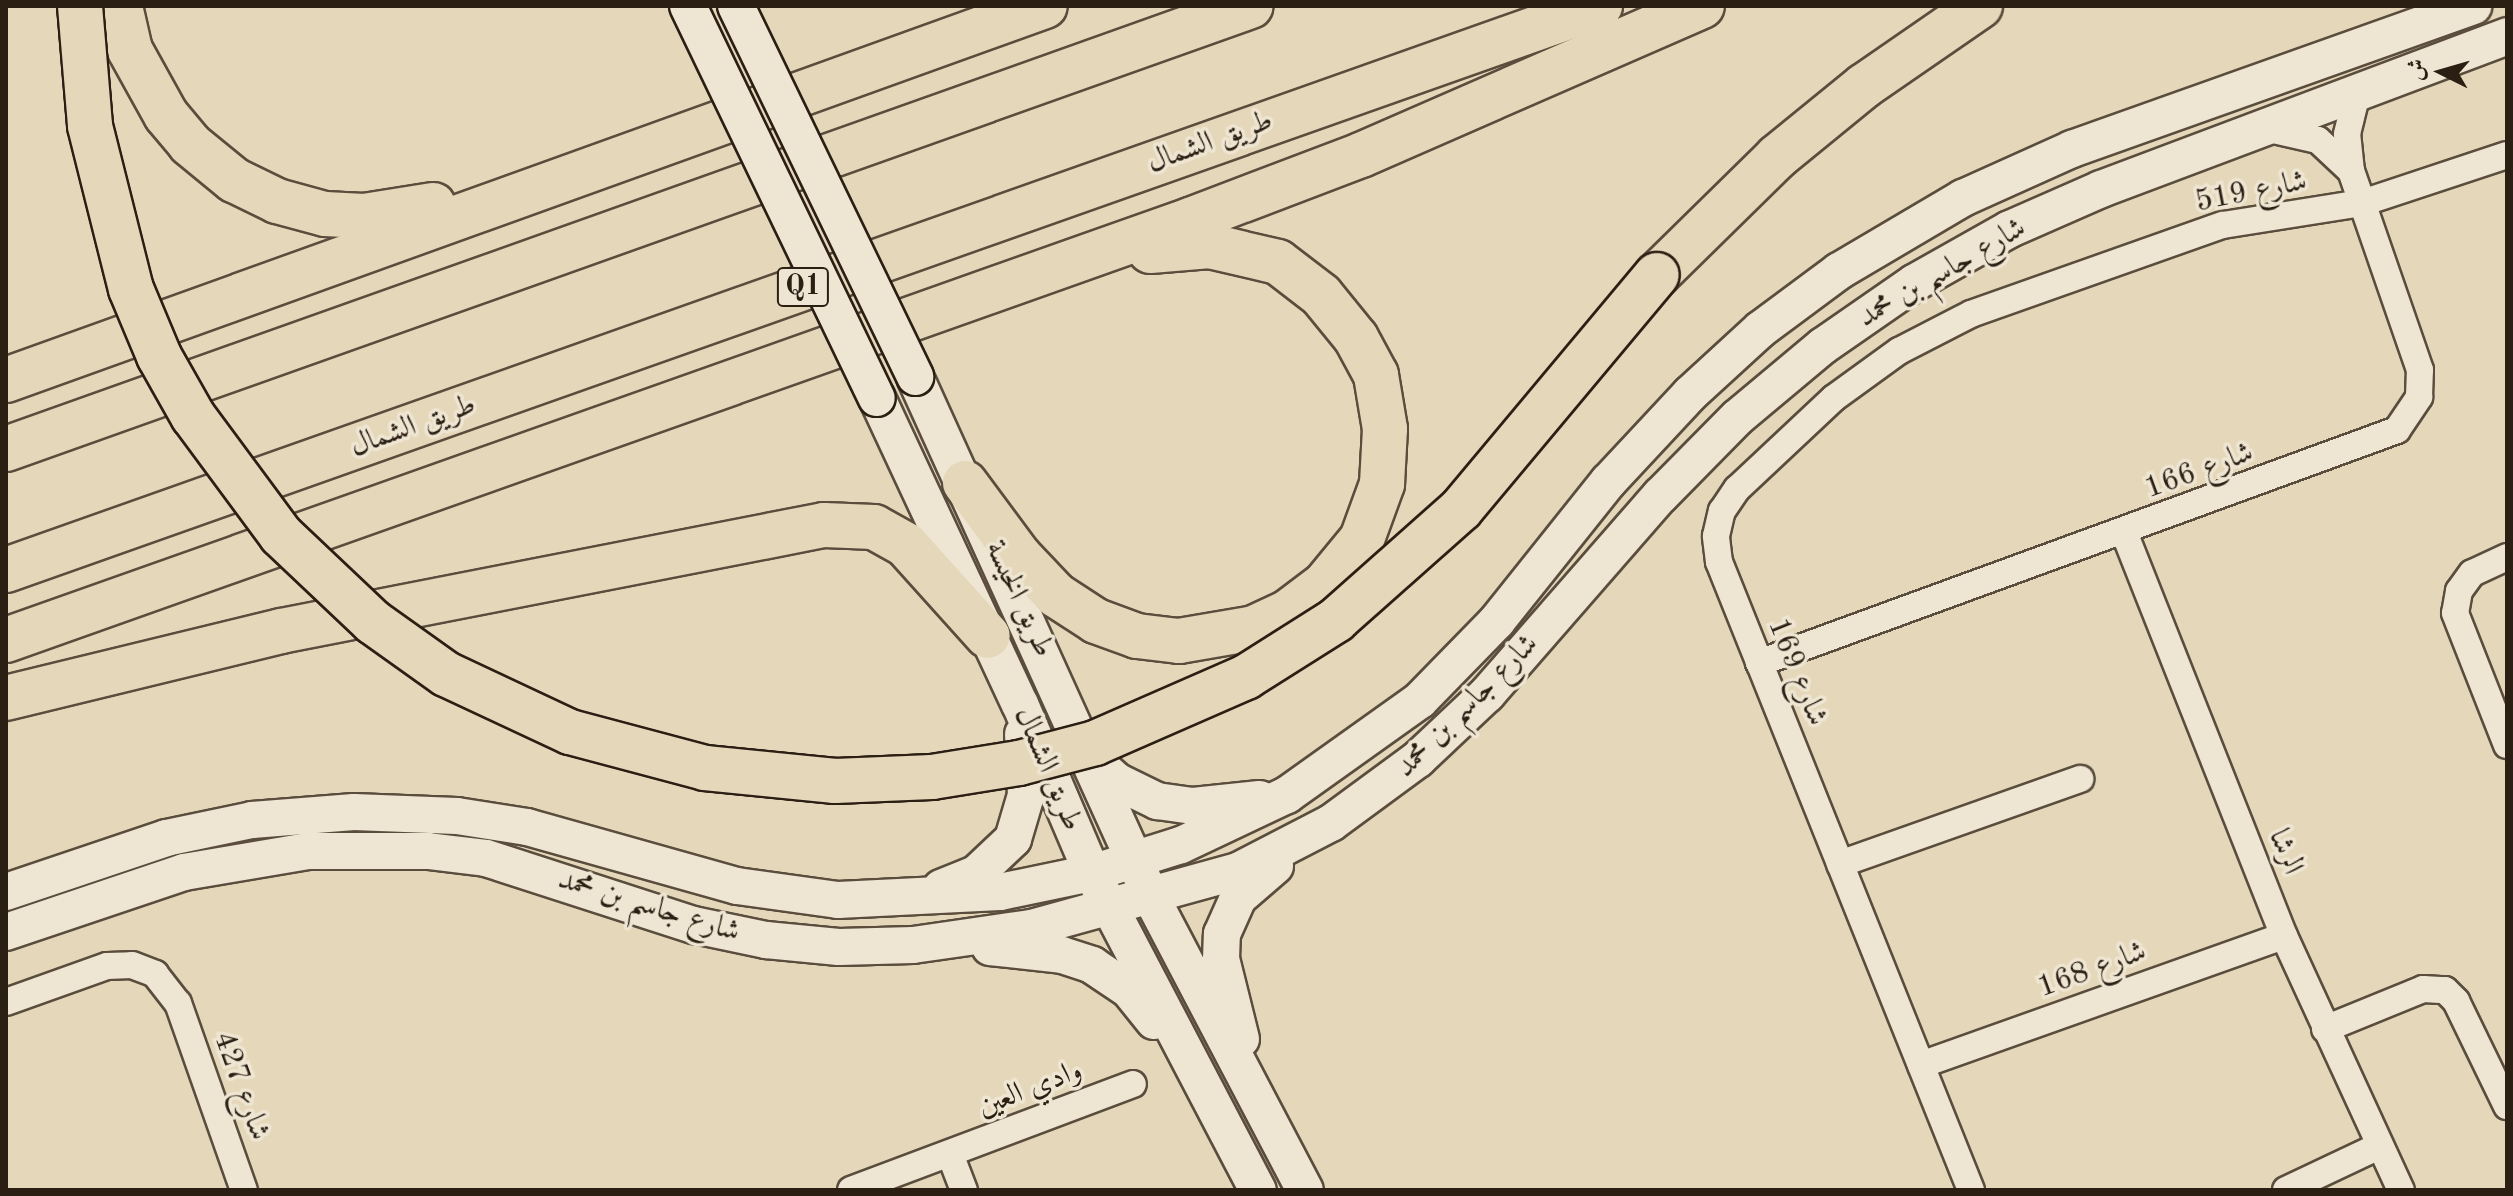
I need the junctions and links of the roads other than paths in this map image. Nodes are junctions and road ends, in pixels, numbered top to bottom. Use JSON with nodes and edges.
{"nodes":[{"id":1,"x":80,"y":6,"type":"edge"},
{"id":2,"x":120,"y":6,"type":"edge"},
{"id":3,"x":688,"y":6,"type":"edge"},
{"id":4,"x":736,"y":6,"type":"edge"},
{"id":5,"x":1007,"y":6,"type":"edge"},
{"id":6,"x":1045,"y":6,"type":"edge"},
{"id":7,"x":1251,"y":6,"type":"edge"},
{"id":8,"x":1600,"y":6,"type":"edge"},
{"id":9,"x":1702,"y":6,"type":"edge"},
{"id":10,"x":1980,"y":6,"type":"edge"},
{"id":11,"x":2473,"y":6,"type":"edge"},
{"id":12,"x":2507,"y":36,"type":"edge"},
{"id":13,"x":955,"y":37,"type":"junction"},
{"id":14,"x":2358,"y":89,"type":"junction"},
{"id":15,"x":2256,"y":126,"type":"junction"},
{"id":16,"x":2507,"y":155,"type":"edge"},
{"id":17,"x":2351,"y":171,"type":"junction"},
{"id":18,"x":546,"y":185,"type":"junction"},
{"id":19,"x":2362,"y":203,"type":"junction"},
{"id":20,"x":1062,"y":267,"type":"junction"},
{"id":21,"x":2010,"y":300,"type":"joint"},
{"id":22,"x":6,"y":380,"type":"edge"},
{"id":23,"x":6,"y":449,"type":"edge"},
{"id":24,"x":965,"y":483,"type":"junction"},
{"id":25,"x":2124,"y":532,"type":"junction"},
{"id":26,"x":2507,"y":557,"type":"edge"},
{"id":27,"x":6,"y":570,"type":"edge"},
{"id":28,"x":988,"y":636,"type":"junction"},
{"id":29,"x":6,"y":640,"type":"edge"},
{"id":30,"x":1759,"y":663,"type":"junction"},
{"id":31,"x":6,"y":698,"type":"edge"},
{"id":32,"x":1020,"y":704,"type":"junction"},
{"id":33,"x":2507,"y":745,"type":"edge"},
{"id":34,"x":1092,"y":758,"type":"junction"},
{"id":35,"x":2080,"y":779,"type":"dead end"},
{"id":36,"x":1287,"y":795,"type":"junction"},
{"id":37,"x":1300,"y":842,"type":"junction"},
{"id":38,"x":1135,"y":861,"type":"junction"},
{"id":39,"x":1840,"y":864,"type":"junction"},
{"id":40,"x":1092,"y":873,"type":"junction"},
{"id":41,"x":6,"y":892,"type":"edge"},
{"id":42,"x":1151,"y":897,"type":"junction"},
{"id":43,"x":906,"y":900,"type":"junction"},
{"id":44,"x":1111,"y":909,"type":"junction"},
{"id":45,"x":6,"y":932,"type":"edge"},
{"id":46,"x":2284,"y":936,"type":"junction"},
{"id":47,"x":949,"y":941,"type":"junction"},
{"id":48,"x":6,"y":1002,"type":"edge"},
{"id":49,"x":2325,"y":1029,"type":"junction"},
{"id":50,"x":1241,"y":1065,"type":"junction"},
{"id":51,"x":1921,"y":1065,"type":"junction"},
{"id":52,"x":1198,"y":1069,"type":"junction"},
{"id":53,"x":1133,"y":1084,"type":"dead end"},
{"id":54,"x":2507,"y":1106,"type":"edge"},
{"id":55,"x":2379,"y":1146,"type":"junction"},
{"id":56,"x":950,"y":1154,"type":"junction"},
{"id":57,"x":244,"y":1190,"type":"edge"},
{"id":58,"x":851,"y":1190,"type":"edge"},
{"id":59,"x":964,"y":1190,"type":"edge"},
{"id":60,"x":1258,"y":1190,"type":"edge"},
{"id":61,"x":1305,"y":1190,"type":"edge"},
{"id":62,"x":1971,"y":1190,"type":"edge"},
{"id":63,"x":2286,"y":1190,"type":"edge"},
{"id":64,"x":2401,"y":1190,"type":"edge"}],
"edges":[{"from":1,"to":10,"type":"highway","bridge":true},
{"from":2,"to":18,"type":"highway"},
{"from":3,"to":28,"type":"main road","name":"طريق الشمال","bridge":true},
{"from":4,"to":24,"type":"main road","name":"طريق الخيسة","bridge":true},
{"from":5,"to":13,"type":"highway"},
{"from":6,"to":13,"type":"highway"},
{"from":7,"to":23,"type":"highway"},
{"from":8,"to":27,"type":"highway","name":"طريق الشمال","number":"Q1"},
{"from":9,"to":20,"type":"highway"},
{"from":11,"to":36,"type":"main road","name":"شارع جاسم بن محمد"},
{"from":12,"to":14,"type":"main road","name":"شارع جاسم بن محمد"},
{"from":13,"to":18,"type":"highway"},
{"from":14,"to":15,"type":"main road","name":"شارع جاسم بن محمد"},
{"from":14,"to":17,"type":"street","name":"شارع 166"},
{"from":15,"to":17,"type":"street","name":"شارع 166"},
{"from":15,"to":37,"type":"main road","name":"شارع جاسم بن محمد"},
{"from":16,"to":19,"type":"street","name":"شارع 519"},
{"from":17,"to":19,"type":"street","name":"شارع 166"},
{"from":18,"to":22,"type":"highway"},
{"from":19,"to":21,"type":"street","name":"شارع 519"},
{"from":19,"to":25,"type":"street","name":"شارع 166"},
{"from":20,"to":24,"type":"highway"},
{"from":20,"to":29,"type":"highway"},
{"from":21,"to":30,"type":"street","name":"شارع 169"},
{"from":24,"to":34,"type":"main road","name":"طريق الخيسة"},
{"from":25,"to":30,"type":"street","name":"شارع 166"},
{"from":25,"to":46,"type":"street","name":"الرشا"},
{"from":26,"to":33,"type":"street"},
{"from":28,"to":31,"type":"highway"},
{"from":28,"to":32,"type":"main road","name":"طريق الشمال"},
{"from":30,"to":39,"type":"street","name":"شارع 169"},
{"from":32,"to":40,"type":"main road","name":"طريق الشمال"},
{"from":32,"to":43,"type":"main road"},
{"from":34,"to":36,"type":"main road"},
{"from":34,"to":38,"type":"main road","name":"طريق الخيسة"},
{"from":35,"to":39,"type":"street"},
{"from":36,"to":38,"type":"main road","name":"شارع جاسم بن محمد"},
{"from":37,"to":42,"type":"main road","name":"شارع جاسم بن محمد"},
{"from":37,"to":50,"type":"main road"},
{"from":38,"to":40,"type":"main road","name":"شارع جاسم بن محمد"},
{"from":38,"to":42,"type":"main road","name":"طريق الخيسة"},
{"from":39,"to":51,"type":"street","name":"شارع 169"},
{"from":40,"to":43,"type":"main road","name":"شارع جاسم بن محمد"},
{"from":40,"to":44,"type":"main road","name":"طريق الشمال"},
{"from":41,"to":43,"type":"main road","name":"شارع جاسم بن محمد"},
{"from":42,"to":44,"type":"main road","name":"شارع جاسم بن محمد"},
{"from":42,"to":50,"type":"main road","name":"طريق الخيسة"},
{"from":44,"to":47,"type":"main road","name":"شارع جاسم بن محمد"},
{"from":44,"to":52,"type":"main road"},
{"from":45,"to":47,"type":"main road","name":"شارع جاسم بن محمد"},
{"from":46,"to":49,"type":"street","name":"الرشا"},
{"from":46,"to":51,"type":"street","name":"شارع 168"},
{"from":47,"to":52,"type":"main road"},
{"from":48,"to":57,"type":"street","name":"شارع 427"},
{"from":49,"to":54,"type":"street"},
{"from":49,"to":55,"type":"street","name":"الرشا"},
{"from":50,"to":61,"type":"main road","name":"طريق الخيسة"},
{"from":51,"to":62,"type":"street","name":"شارع 169"},
{"from":52,"to":60,"type":"main road"},
{"from":53,"to":56,"type":"street","name":"وادي العين"},
{"from":55,"to":63,"type":"street"},
{"from":55,"to":64,"type":"street","name":"الرشا"},
{"from":56,"to":58,"type":"street","name":"وادي العين"},
{"from":56,"to":59,"type":"street"}]}
